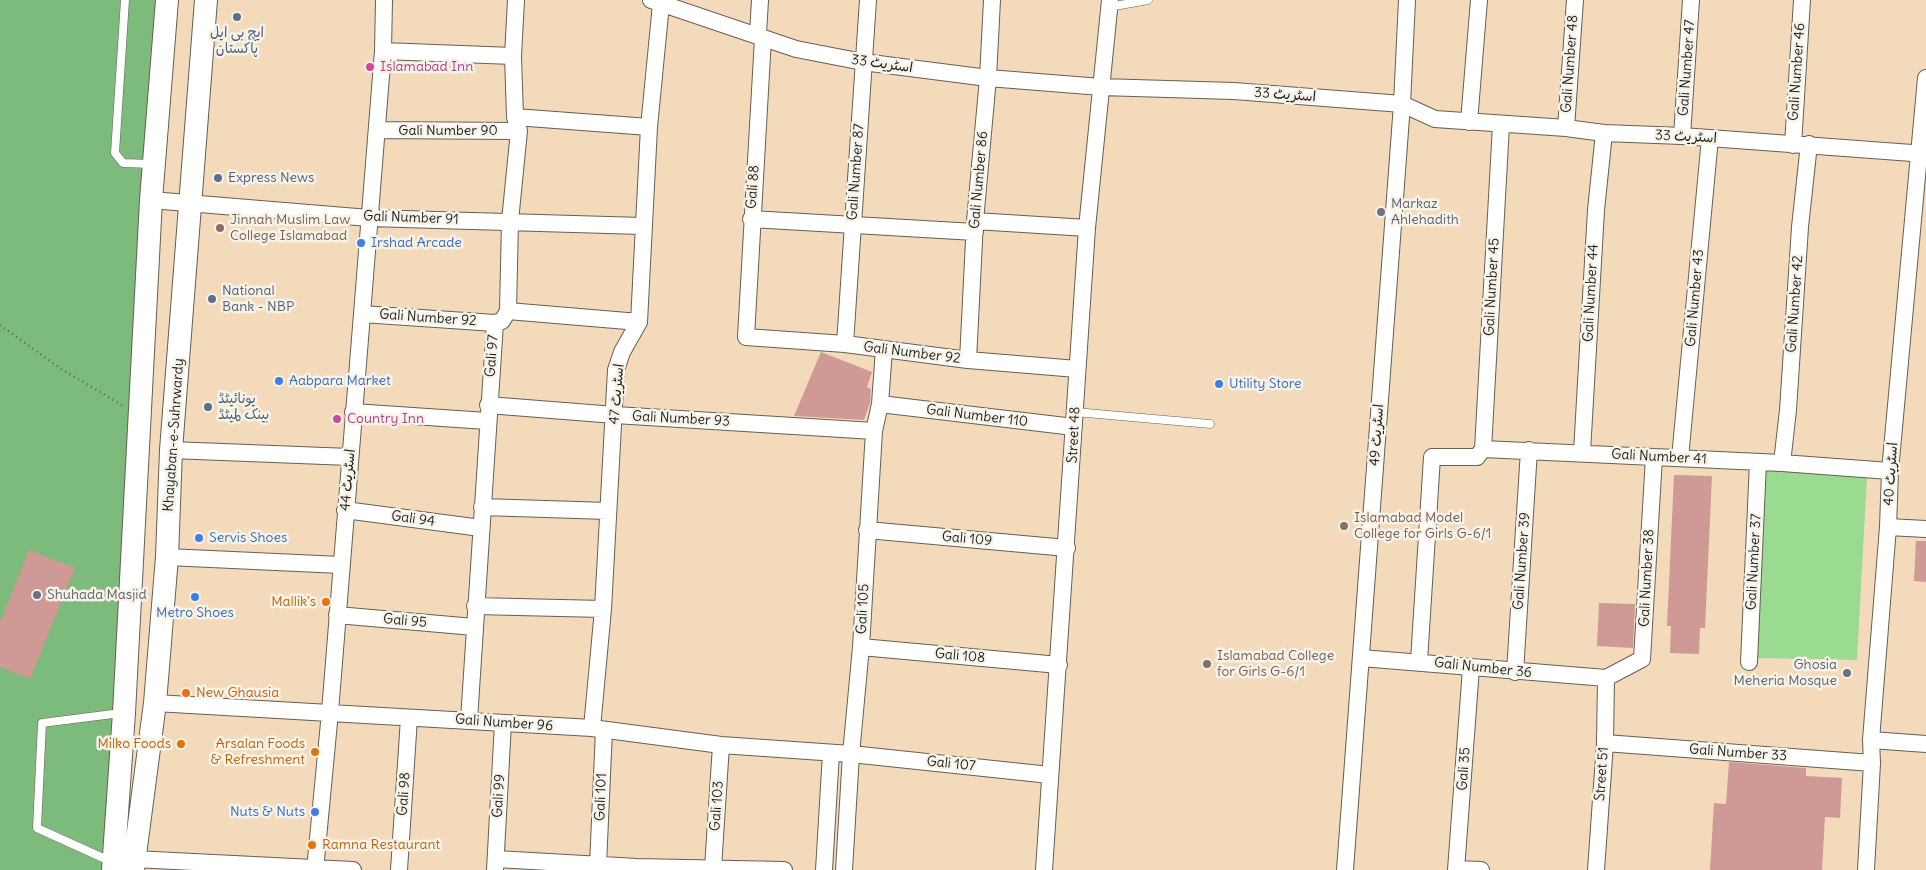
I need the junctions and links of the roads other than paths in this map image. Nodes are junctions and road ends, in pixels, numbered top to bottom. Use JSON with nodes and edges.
{"nodes":[{"id":1,"x":125,"y":0,"type":"edge"},
{"id":2,"x":167,"y":0,"type":"edge"},
{"id":3,"x":206,"y":0,"type":"edge"},
{"id":4,"x":384,"y":0,"type":"edge"},
{"id":5,"x":516,"y":0,"type":"edge"},
{"id":6,"x":760,"y":0,"type":"edge"},
{"id":7,"x":868,"y":0,"type":"edge"},
{"id":8,"x":992,"y":0,"type":"edge"},
{"id":9,"x":1148,"y":0,"type":"edge"},
{"id":10,"x":1407,"y":0,"type":"edge"},
{"id":11,"x":1479,"y":0,"type":"edge"},
{"id":12,"x":1575,"y":0,"type":"edge"},
{"id":13,"x":1692,"y":0,"type":"edge"},
{"id":14,"x":1802,"y":0,"type":"edge"},
{"id":15,"x":656,"y":2,"type":"edge"},
{"id":16,"x":1110,"y":3,"type":"edge"},
{"id":17,"x":760,"y":36,"type":"junction"},
{"id":18,"x":383,"y":50,"type":"junction"},
{"id":19,"x":513,"y":56,"type":"junction"},
{"id":20,"x":863,"y":62,"type":"junction"},
{"id":21,"x":988,"y":78,"type":"junction"},
{"id":22,"x":1926,"y":78,"type":"edge"},
{"id":23,"x":1101,"y":87,"type":"junction"},
{"id":24,"x":1402,"y":104,"type":"junction"},
{"id":25,"x":1469,"y":122,"type":"junction"},
{"id":26,"x":517,"y":124,"type":"junction"},
{"id":27,"x":1501,"y":125,"type":"junction"},
{"id":28,"x":649,"y":127,"type":"junction"},
{"id":29,"x":1566,"y":128,"type":"junction"},
{"id":30,"x":376,"y":130,"type":"junction"},
{"id":31,"x":1604,"y":134,"type":"junction"},
{"id":32,"x":1682,"y":136,"type":"junction"},
{"id":33,"x":1710,"y":138,"type":"junction"},
{"id":34,"x":1801,"y":145,"type":"junction"},
{"id":35,"x":1923,"y":154,"type":"edge"},
{"id":36,"x":153,"y":164,"type":"junction"},
{"id":37,"x":151,"y":200,"type":"junction"},
{"id":38,"x":191,"y":201,"type":"junction"},
{"id":39,"x":369,"y":218,"type":"junction"},
{"id":40,"x":752,"y":219,"type":"junction"},
{"id":41,"x":510,"y":221,"type":"junction"},
{"id":42,"x":853,"y":224,"type":"junction"},
{"id":43,"x":642,"y":226,"type":"junction"},
{"id":44,"x":975,"y":226,"type":"junction"},
{"id":45,"x":1087,"y":228,"type":"junction"},
{"id":46,"x":508,"y":311,"type":"junction"},
{"id":47,"x":362,"y":314,"type":"junction"},
{"id":48,"x":639,"y":322,"type":"junction"},
{"id":49,"x":494,"y":323,"type":"junction"},
{"id":50,"x":746,"y":337,"type":"joint"},
{"id":51,"x":845,"y":344,"type":"junction"},
{"id":52,"x":884,"y":349,"type":"junction"},
{"id":53,"x":968,"y":360,"type":"junction"},
{"id":54,"x":1077,"y":369,"type":"junction"},
{"id":55,"x":880,"y":404,"type":"junction"},
{"id":56,"x":353,"y":412,"type":"junction"},
{"id":57,"x":488,"y":413,"type":"junction"},
{"id":58,"x":615,"y":415,"type":"junction"},
{"id":59,"x":1075,"y":420,"type":"junction"},
{"id":60,"x":1210,"y":424,"type":"dead end"},
{"id":61,"x":874,"y":431,"type":"junction"},
{"id":62,"x":1483,"y":449,"type":"junction"},
{"id":63,"x":172,"y":450,"type":"junction"},
{"id":64,"x":1529,"y":450,"type":"junction"},
{"id":65,"x":1582,"y":452,"type":"junction"},
{"id":66,"x":350,"y":457,"type":"junction"},
{"id":67,"x":1654,"y":457,"type":"junction"},
{"id":68,"x":1680,"y":458,"type":"junction"},
{"id":69,"x":1758,"y":462,"type":"junction"},
{"id":70,"x":1782,"y":463,"type":"junction"},
{"id":71,"x":1890,"y":471,"type":"junction"},
{"id":72,"x":482,"y":507,"type":"junction"},
{"id":73,"x":345,"y":510,"type":"junction"},
{"id":74,"x":608,"y":511,"type":"junction"},
{"id":75,"x":1888,"y":527,"type":"junction"},
{"id":76,"x":480,"y":528,"type":"junction"},
{"id":77,"x":1926,"y":529,"type":"edge"},
{"id":78,"x":867,"y":530,"type":"junction"},
{"id":79,"x":1068,"y":548,"type":"junction"},
{"id":80,"x":167,"y":557,"type":"junction"},
{"id":81,"x":341,"y":565,"type":"junction"},
{"id":82,"x":475,"y":606,"type":"junction"},
{"id":83,"x":603,"y":609,"type":"junction"},
{"id":84,"x":337,"y":614,"type":"junction"},
{"id":85,"x":474,"y":627,"type":"junction"},
{"id":86,"x":861,"y":647,"type":"junction"},
{"id":87,"x":1360,"y":658,"type":"junction"},
{"id":88,"x":1419,"y":661,"type":"junction"},
{"id":89,"x":1749,"y":662,"type":"dead end"},
{"id":90,"x":1060,"y":665,"type":"junction"},
{"id":91,"x":1471,"y":668,"type":"junction"},
{"id":92,"x":1515,"y":672,"type":"junction"},
{"id":93,"x":1606,"y":678,"type":"junction"},
{"id":94,"x":155,"y":703,"type":"junction"},
{"id":95,"x":330,"y":712,"type":"junction"},
{"id":96,"x":124,"y":713,"type":"junction"},
{"id":97,"x":409,"y":718,"type":"junction"},
{"id":98,"x":469,"y":720,"type":"junction"},
{"id":99,"x":503,"y":723,"type":"junction"},
{"id":100,"x":598,"y":729,"type":"junction"},
{"id":101,"x":1871,"y":740,"type":"junction"},
{"id":102,"x":1605,"y":743,"type":"junction"},
{"id":103,"x":1926,"y":744,"type":"edge"},
{"id":104,"x":721,"y":745,"type":"junction"},
{"id":105,"x":832,"y":753,"type":"junction"},
{"id":106,"x":851,"y":754,"type":"junction"},
{"id":107,"x":1872,"y":763,"type":"junction"},
{"id":108,"x":1050,"y":775,"type":"junction"},
{"id":109,"x":124,"y":865,"type":"edge"},
{"id":110,"x":496,"y":865,"type":"edge"},
{"id":111,"x":598,"y":865,"type":"junction"},
{"id":112,"x":713,"y":868,"type":"junction"},
{"id":113,"x":315,"y":869,"type":"edge"},
{"id":114,"x":637,"y":869,"type":"edge"},
{"id":115,"x":750,"y":869,"type":"edge"},
{"id":116,"x":1456,"y":869,"type":"edge"},
{"id":117,"x":354,"y":870,"type":"edge"},
{"id":118,"x":399,"y":870,"type":"edge"},
{"id":119,"x":784,"y":870,"type":"edge"},
{"id":120,"x":824,"y":870,"type":"edge"},
{"id":121,"x":844,"y":870,"type":"edge"},
{"id":122,"x":1044,"y":870,"type":"edge"},
{"id":123,"x":1345,"y":870,"type":"edge"},
{"id":124,"x":1481,"y":870,"type":"edge"},
{"id":125,"x":1596,"y":870,"type":"edge"},
{"id":126,"x":1866,"y":870,"type":"edge"}],
"edges":[{"from":1,"to":36,"type":"lane"},
{"from":2,"to":36,"type":"main road"},
{"from":3,"to":38,"type":"main road","name":"Khayaban-e-Suhrwardy"},
{"from":4,"to":18,"type":"street","name":"اسٹریٹ 44"},
{"from":5,"to":19,"type":"street"},
{"from":6,"to":17,"type":"street","name":"Gali 88"},
{"from":7,"to":20,"type":"street","name":"Gali Number 87"},
{"from":8,"to":21,"type":"street","name":"Gali Number 86"},
{"from":9,"to":16,"type":"lane"},
{"from":10,"to":24,"type":"street","name":"اسٹریٹ 49"},
{"from":11,"to":25,"type":"street"},
{"from":12,"to":29,"type":"street","name":"Gali Number 48"},
{"from":13,"to":32,"type":"street","name":"Gali Number 47"},
{"from":14,"to":34,"type":"street","name":"Gali Number 46"},
{"from":15,"to":17,"type":"street","name":"اسٹریٹ 33"},
{"from":15,"to":28,"type":"street","name":"اسٹریٹ 47"},
{"from":16,"to":23,"type":"street","name":"Street 48"},
{"from":17,"to":20,"type":"street","name":"اسٹریٹ 33"},
{"from":17,"to":40,"type":"street","name":"Gali 88"},
{"from":18,"to":19,"type":"street"},
{"from":18,"to":30,"type":"street","name":"اسٹریٹ 44"},
{"from":19,"to":26,"type":"street"},
{"from":20,"to":21,"type":"street","name":"اسٹریٹ 33"},
{"from":20,"to":42,"type":"street","name":"Gali Number 87"},
{"from":21,"to":23,"type":"street","name":"اسٹریٹ 33"},
{"from":21,"to":44,"type":"street","name":"Gali Number 86"},
{"from":22,"to":35,"type":"street","name":"اسٹریٹ 40"},
{"from":23,"to":24,"type":"street","name":"اسٹریٹ 33"},
{"from":23,"to":45,"type":"street","name":"Street 48"},
{"from":24,"to":25,"type":"street","name":"اسٹریٹ 33"},
{"from":24,"to":87,"type":"street","name":"اسٹریٹ 49"},
{"from":25,"to":27,"type":"street","name":"اسٹریٹ 33"},
{"from":26,"to":28,"type":"street","name":"Gali Number 90"},
{"from":26,"to":30,"type":"street","name":"Gali Number 90"},
{"from":26,"to":41,"type":"street"},
{"from":27,"to":29,"type":"street","name":"اسٹریٹ 33"},
{"from":27,"to":62,"type":"street","name":"Gali Number 45"},
{"from":28,"to":43,"type":"street","name":"اسٹریٹ 47"},
{"from":29,"to":31,"type":"street","name":"اسٹریٹ 33"},
{"from":30,"to":39,"type":"street","name":"اسٹریٹ 44"},
{"from":31,"to":32,"type":"street","name":"اسٹریٹ 33"},
{"from":31,"to":65,"type":"street","name":"Gali Number 44"},
{"from":32,"to":33,"type":"street","name":"اسٹریٹ 33"},
{"from":33,"to":34,"type":"street","name":"اسٹریٹ 33"},
{"from":33,"to":68,"type":"street","name":"Gali Number 43"},
{"from":34,"to":35,"type":"street","name":"اسٹریٹ 33"},
{"from":34,"to":70,"type":"street","name":"Gali Number 42"},
{"from":35,"to":71,"type":"street","name":"اسٹریٹ 40"},
{"from":36,"to":37,"type":"main road"},
{"from":37,"to":38,"type":"street","name":"Gali Number 91"},
{"from":37,"to":96,"type":"main road"},
{"from":38,"to":39,"type":"street","name":"Gali Number 91"},
{"from":38,"to":63,"type":"main road","name":"Khayaban-e-Suhrwardy"},
{"from":39,"to":41,"type":"street","name":"Gali Number 91"},
{"from":39,"to":47,"type":"street","name":"اسٹریٹ 44"},
{"from":40,"to":42,"type":"street"},
{"from":40,"to":50,"type":"street","name":"Gali 88"},
{"from":41,"to":43,"type":"street","name":"Gali Number 91"},
{"from":41,"to":46,"type":"street"},
{"from":42,"to":44,"type":"street"},
{"from":42,"to":51,"type":"street","name":"Gali Number 87"},
{"from":43,"to":48,"type":"street","name":"اسٹریٹ 47"},
{"from":44,"to":45,"type":"street"},
{"from":44,"to":53,"type":"street","name":"Gali Number 86"},
{"from":45,"to":54,"type":"street","name":"Street 48"},
{"from":46,"to":48,"type":"street"},
{"from":46,"to":49,"type":"street","name":"Gali 97"},
{"from":47,"to":49,"type":"street","name":"Gali Number 92"},
{"from":47,"to":56,"type":"street","name":"اسٹریٹ 44"},
{"from":48,"to":58,"type":"street","name":"اسٹریٹ 47"},
{"from":49,"to":57,"type":"street","name":"Gali 97"},
{"from":50,"to":51,"type":"street","name":"Gali Number 92"},
{"from":51,"to":52,"type":"street","name":"Gali Number 92"},
{"from":52,"to":53,"type":"street","name":"Gali Number 92"},
{"from":52,"to":55,"type":"street","name":"Gali 105"},
{"from":53,"to":54,"type":"street","name":"Gali Number 92"},
{"from":54,"to":59,"type":"street","name":"Street 48"},
{"from":55,"to":59,"type":"street","name":"Gali Number 110"},
{"from":55,"to":61,"type":"street","name":"Gali 105"},
{"from":56,"to":57,"type":"street","name":"Gali Number 93"},
{"from":56,"to":66,"type":"street","name":"اسٹریٹ 44"},
{"from":57,"to":58,"type":"street","name":"Gali Number 93"},
{"from":57,"to":72,"type":"street","name":"Gali 97"},
{"from":58,"to":61,"type":"street","name":"Gali Number 93"},
{"from":58,"to":74,"type":"street","name":"اسٹریٹ 47"},
{"from":59,"to":60,"type":"lane"},
{"from":59,"to":79,"type":"street","name":"Street 48"},
{"from":61,"to":78,"type":"street","name":"Gali 105"},
{"from":62,"to":64,"type":"street","name":"Gali Number 41"},
{"from":62,"to":88,"type":"street","name":"Gali Number 41"},
{"from":63,"to":66,"type":"street"},
{"from":63,"to":80,"type":"main road","name":"Khayaban-e-Suhrwardy"},
{"from":64,"to":65,"type":"street","name":"Gali Number 41"},
{"from":64,"to":92,"type":"street","name":"Gali Number 39"},
{"from":65,"to":67,"type":"street","name":"Gali Number 41"},
{"from":66,"to":73,"type":"street","name":"اسٹریٹ 44"},
{"from":67,"to":68,"type":"street","name":"Gali Number 41"},
{"from":67,"to":93,"type":"street","name":"Gali Number 38"},
{"from":68,"to":69,"type":"street","name":"Gali Number 41"},
{"from":69,"to":70,"type":"street","name":"Gali Number 41"},
{"from":69,"to":89,"type":"street","name":"Gali Number 37"},
{"from":70,"to":71,"type":"street","name":"Gali Number 41"},
{"from":71,"to":75,"type":"street","name":"اسٹریٹ 40"},
{"from":72,"to":74,"type":"street"},
{"from":72,"to":76,"type":"street","name":"Gali 97"},
{"from":73,"to":76,"type":"street","name":"Gali 94"},
{"from":73,"to":81,"type":"street","name":"اسٹریٹ 44"},
{"from":74,"to":83,"type":"street","name":"اسٹریٹ 47"},
{"from":75,"to":77,"type":"street"},
{"from":75,"to":101,"type":"street","name":"اسٹریٹ 40"},
{"from":76,"to":82,"type":"street","name":"Gali 97"},
{"from":78,"to":79,"type":"street","name":"Gali 109"},
{"from":78,"to":86,"type":"street","name":"Gali 105"},
{"from":79,"to":90,"type":"street","name":"Street 48"},
{"from":80,"to":81,"type":"street"},
{"from":80,"to":94,"type":"main road","name":"Khayaban-e-Suhrwardy"},
{"from":81,"to":84,"type":"street","name":"اسٹریٹ 44"},
{"from":82,"to":83,"type":"street"},
{"from":82,"to":85,"type":"street","name":"Gali 97"},
{"from":83,"to":100,"type":"street","name":"اسٹریٹ 47"},
{"from":84,"to":85,"type":"street","name":"Gali 95"},
{"from":84,"to":95,"type":"street","name":"اسٹریٹ 44"},
{"from":85,"to":98,"type":"street","name":"Gali 97"},
{"from":86,"to":90,"type":"street","name":"Gali 108"},
{"from":86,"to":106,"type":"street","name":"Gali 105"},
{"from":87,"to":88,"type":"street","name":"Gali Number 36"},
{"from":87,"to":123,"type":"street","name":"اسٹریٹ 49"},
{"from":88,"to":91,"type":"street","name":"Gali Number 36"},
{"from":90,"to":108,"type":"street","name":"Street 48"},
{"from":91,"to":92,"type":"street","name":"Gali Number 36"},
{"from":91,"to":116,"type":"street","name":"Gali 35"},
{"from":92,"to":93,"type":"street","name":"Gali Number 36"},
{"from":93,"to":102,"type":"street","name":"Street 51"},
{"from":94,"to":95,"type":"street","name":"Gali Number 96"},
{"from":94,"to":109,"type":"main road","name":"Khayaban-e-Suhrwardy"},
{"from":95,"to":97,"type":"street","name":"Gali Number 96"},
{"from":95,"to":113,"type":"street","name":"اسٹریٹ 44"},
{"from":96,"to":109,"type":"main road"},
{"from":96,"to":109,"type":"lane"},
{"from":97,"to":98,"type":"street","name":"Gali Number 96"},
{"from":97,"to":118,"type":"street","name":"Gali 98"},
{"from":98,"to":99,"type":"street","name":"Gali Number 96"},
{"from":99,"to":100,"type":"street","name":"Gali Number 96"},
{"from":99,"to":110,"type":"street","name":"Gali 99"},
{"from":100,"to":104,"type":"street","name":"Gali Number 96"},
{"from":100,"to":111,"type":"street","name":"Gali 101"},
{"from":101,"to":103,"type":"street"},
{"from":101,"to":107,"type":"street","name":"اسٹریٹ 40"},
{"from":102,"to":107,"type":"street","name":"Gali Number 33"},
{"from":102,"to":125,"type":"street","name":"Street 51"},
{"from":104,"to":105,"type":"street","name":"Gali Number 96"},
{"from":104,"to":112,"type":"street","name":"Gali 103"},
{"from":105,"to":106,"type":"street","name":"Gali Number 96"},
{"from":105,"to":120,"type":"street"},
{"from":106,"to":108,"type":"street","name":"Gali 107"},
{"from":106,"to":121,"type":"street","name":"Gali 105"},
{"from":107,"to":126,"type":"street","name":"اسٹریٹ 40"},
{"from":108,"to":122,"type":"street","name":"Street 48"},
{"from":109,"to":113,"type":"street"},
{"from":110,"to":111,"type":"street"},
{"from":111,"to":114,"type":"street"},
{"from":112,"to":114,"type":"street"},
{"from":112,"to":115,"type":"street"},
{"from":113,"to":117,"type":"street"},
{"from":115,"to":119,"type":"street"},
{"from":116,"to":124,"type":"street"}]}
